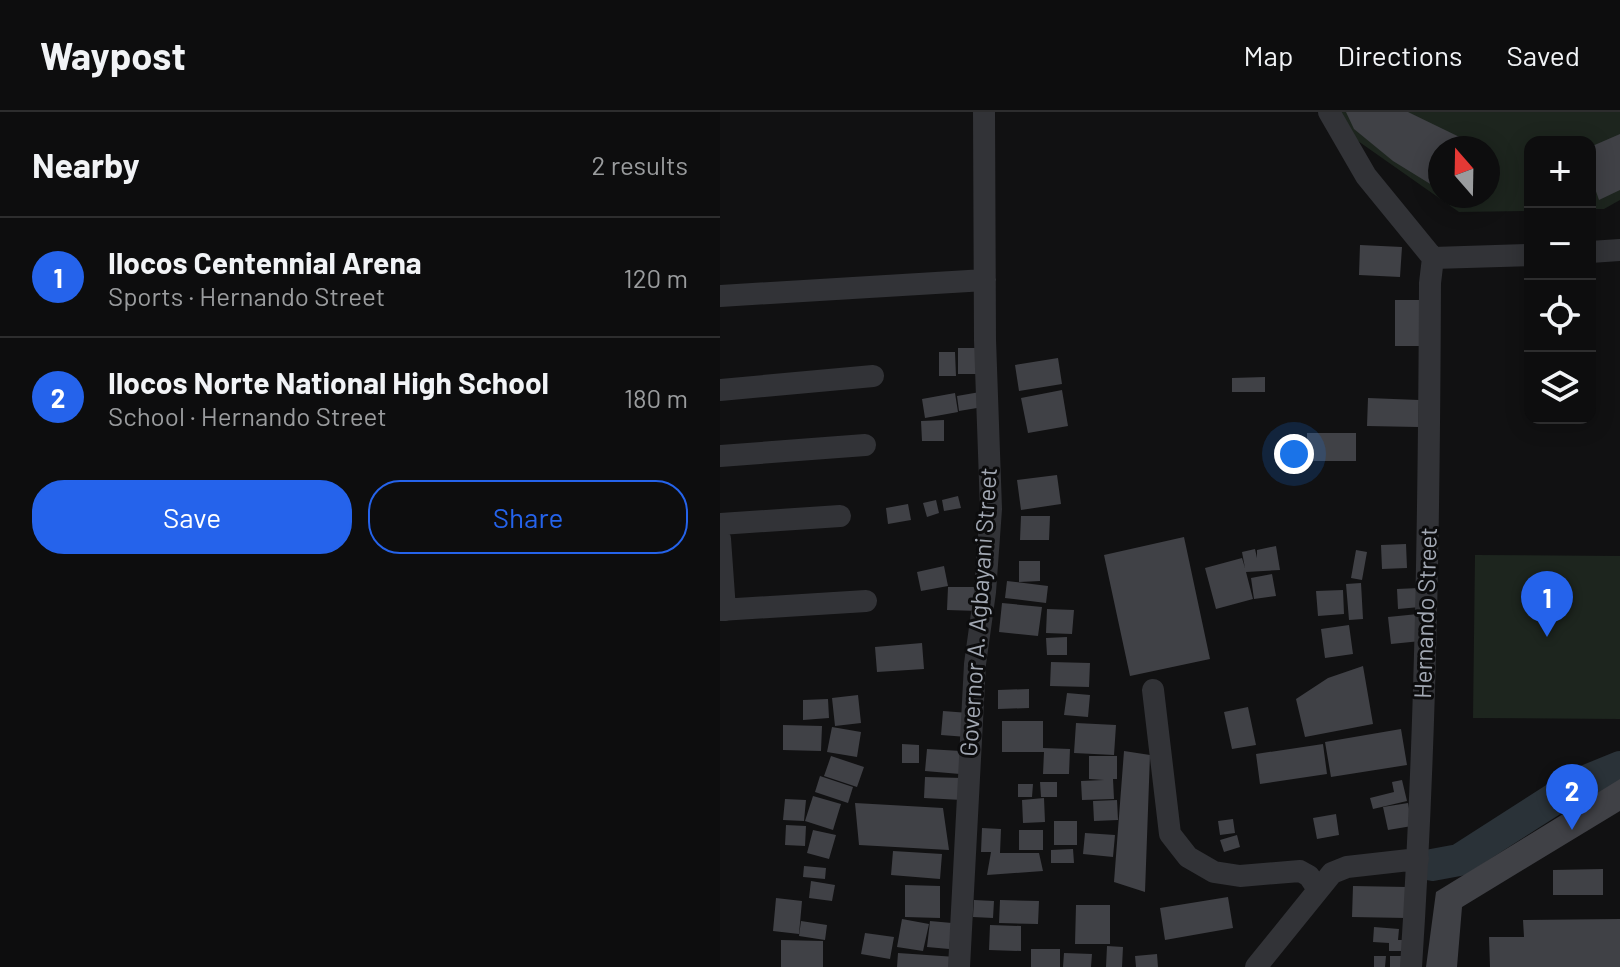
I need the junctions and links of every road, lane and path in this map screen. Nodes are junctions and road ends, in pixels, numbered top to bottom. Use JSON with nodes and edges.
{"nodes":[{"id":1,"x":984,"y":112,"type":"edge"},
{"id":2,"x":1329,"y":112,"type":"edge"},
{"id":3,"x":1620,"y":250,"type":"edge"},
{"id":4,"x":1596,"y":252,"type":"edge"},
{"id":5,"x":1524,"y":255,"type":"edge"},
{"id":6,"x":1433,"y":258,"type":"junction"},
{"id":7,"x":985,"y":280,"type":"junction"},
{"id":8,"x":720,"y":296,"type":"edge"},
{"id":9,"x":873,"y":376,"type":"dead end"},
{"id":10,"x":720,"y":390,"type":"edge"},
{"id":11,"x":865,"y":445,"type":"dead end"},
{"id":12,"x":720,"y":456,"type":"edge"},
{"id":13,"x":840,"y":516,"type":"dead end"},
{"id":14,"x":720,"y":524,"type":"edge"},
{"id":15,"x":720,"y":539,"type":"edge"},
{"id":16,"x":866,"y":601,"type":"dead end"},
{"id":17,"x":722,"y":610,"type":"edge"},
{"id":18,"x":1153,"y":690,"type":"dead end"},
{"id":19,"x":1418,"y":859,"type":"junction"},
{"id":20,"x":1317,"y":888,"type":"junction"},
{"id":21,"x":959,"y":967,"type":"edge"},
{"id":22,"x":1256,"y":967,"type":"edge"},
{"id":23,"x":1411,"y":967,"type":"edge"}],
"edges":[{"from":1,"to":7,"type":"street","name":"Governor A. Agbayani Street"},
{"from":2,"to":6,"type":"street"},
{"from":3,"to":4,"type":"street"},
{"from":5,"to":6,"type":"street"},
{"from":6,"to":19,"type":"street","name":"Hernando Street"},
{"from":7,"to":8,"type":"street"},
{"from":7,"to":21,"type":"street","name":"Governor A. Agbayani Street"},
{"from":9,"to":10,"type":"street"},
{"from":11,"to":12,"type":"street"},
{"from":13,"to":14,"type":"street"},
{"from":15,"to":17,"type":"street"},
{"from":16,"to":17,"type":"street"},
{"from":18,"to":20,"type":"street"},
{"from":19,"to":20,"type":"street"},
{"from":19,"to":23,"type":"street","name":"Hernando Street"},
{"from":20,"to":22,"type":"street"}]}
